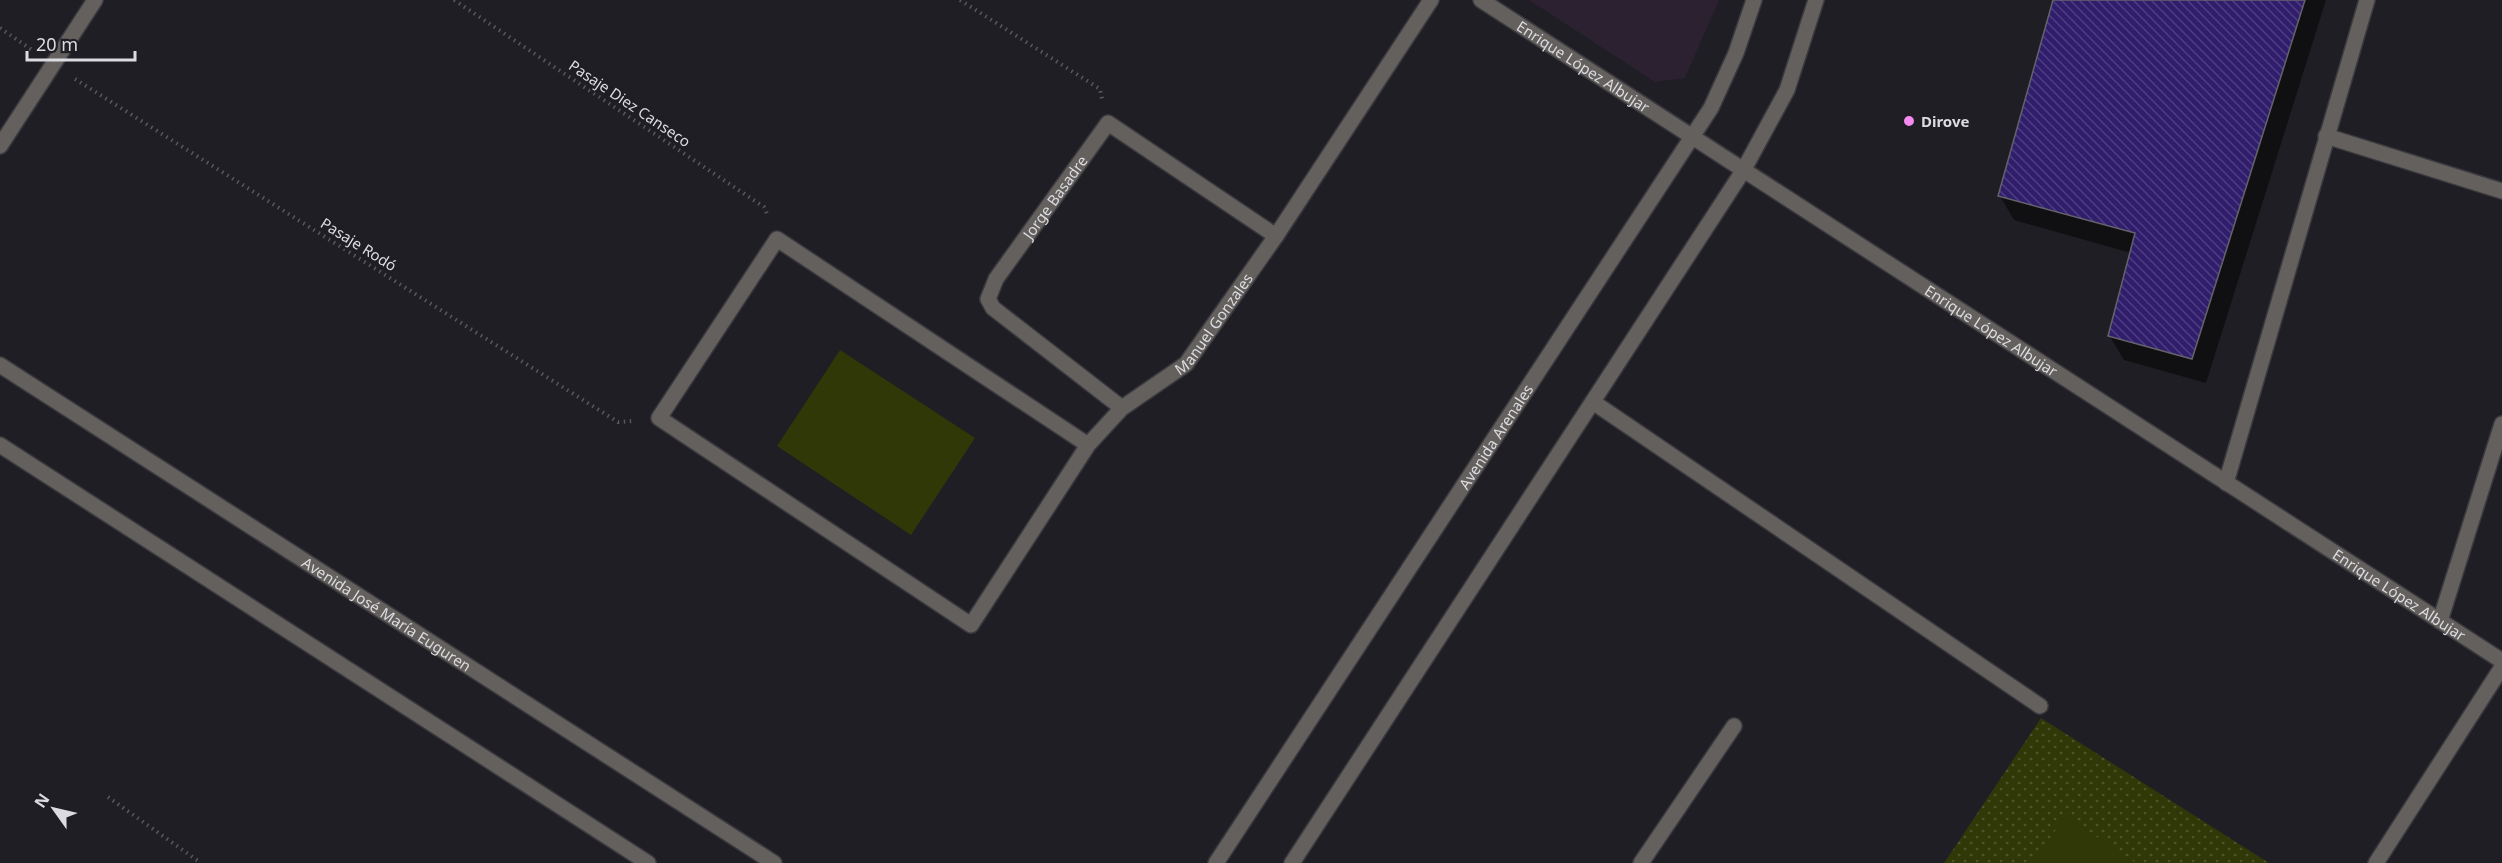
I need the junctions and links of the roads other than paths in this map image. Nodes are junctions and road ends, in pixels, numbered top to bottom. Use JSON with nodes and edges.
{"nodes":[{"id":1,"x":94,"y":0,"type":"edge"},
{"id":2,"x":1431,"y":0,"type":"edge"},
{"id":3,"x":1481,"y":0,"type":"edge"},
{"id":4,"x":1754,"y":0,"type":"edge"},
{"id":5,"x":1816,"y":0,"type":"edge"},
{"id":6,"x":2367,"y":0,"type":"edge"},
{"id":7,"x":2326,"y":136,"type":"junction"},
{"id":8,"x":1690,"y":138,"type":"junction"},
{"id":9,"x":0,"y":146,"type":"edge"},
{"id":10,"x":1743,"y":171,"type":"junction"},
{"id":11,"x":2502,"y":191,"type":"edge"},
{"id":12,"x":1276,"y":236,"type":"junction"},
{"id":13,"x":0,"y":365,"type":"edge"},
{"id":14,"x":1593,"y":402,"type":"junction"},
{"id":15,"x":1122,"y":408,"type":"junction"},
{"id":16,"x":2502,"y":424,"type":"edge"},
{"id":17,"x":0,"y":445,"type":"edge"},
{"id":18,"x":1088,"y":445,"type":"junction"},
{"id":19,"x":2226,"y":483,"type":"junction"},
{"id":20,"x":2440,"y":621,"type":"junction"},
{"id":21,"x":2502,"y":661,"type":"edge"},
{"id":22,"x":2502,"y":667,"type":"edge"},
{"id":23,"x":2040,"y":706,"type":"dead end"},
{"id":24,"x":1734,"y":726,"type":"dead end"},
{"id":25,"x":648,"y":863,"type":"edge"},
{"id":26,"x":774,"y":863,"type":"edge"},
{"id":27,"x":1216,"y":863,"type":"edge"},
{"id":28,"x":1292,"y":863,"type":"edge"},
{"id":29,"x":1641,"y":863,"type":"edge"},
{"id":30,"x":2376,"y":863,"type":"edge"}],
"edges":[{"from":1,"to":9,"type":"street"},
{"from":2,"to":12,"type":"street","name":"Manuel Gonzales"},
{"from":3,"to":8,"type":"street","name":"Enrique López Albujar"},
{"from":4,"to":8,"type":"street","name":"Avenida Arenales"},
{"from":5,"to":10,"type":"street"},
{"from":6,"to":7,"type":"street"},
{"from":7,"to":11,"type":"street"},
{"from":7,"to":19,"type":"street"},
{"from":8,"to":10,"type":"street","name":"Enrique López Albujar"},
{"from":8,"to":27,"type":"street","name":"Avenida Arenales"},
{"from":10,"to":14,"type":"street"},
{"from":10,"to":19,"type":"street","name":"Enrique López Albujar"},
{"from":12,"to":15,"type":"street","name":"Manuel Gonzales"},
{"from":12,"to":15,"type":"street","name":"Jorge Basadre"},
{"from":13,"to":26,"type":"street","name":"Avenida José María Euguren"},
{"from":14,"to":23,"type":"street"},
{"from":14,"to":28,"type":"street"},
{"from":15,"to":18,"type":"street","name":"Manuel Gonzales"},
{"from":16,"to":20,"type":"street"},
{"from":17,"to":25,"type":"street"},
{"from":18,"to":18,"type":"street","name":"Manuel Gonzales"},
{"from":19,"to":20,"type":"street","name":"Enrique López Albujar"},
{"from":20,"to":21,"type":"street","name":"Enrique López Albujar"},
{"from":22,"to":30,"type":"street"},
{"from":24,"to":29,"type":"street"}]}
